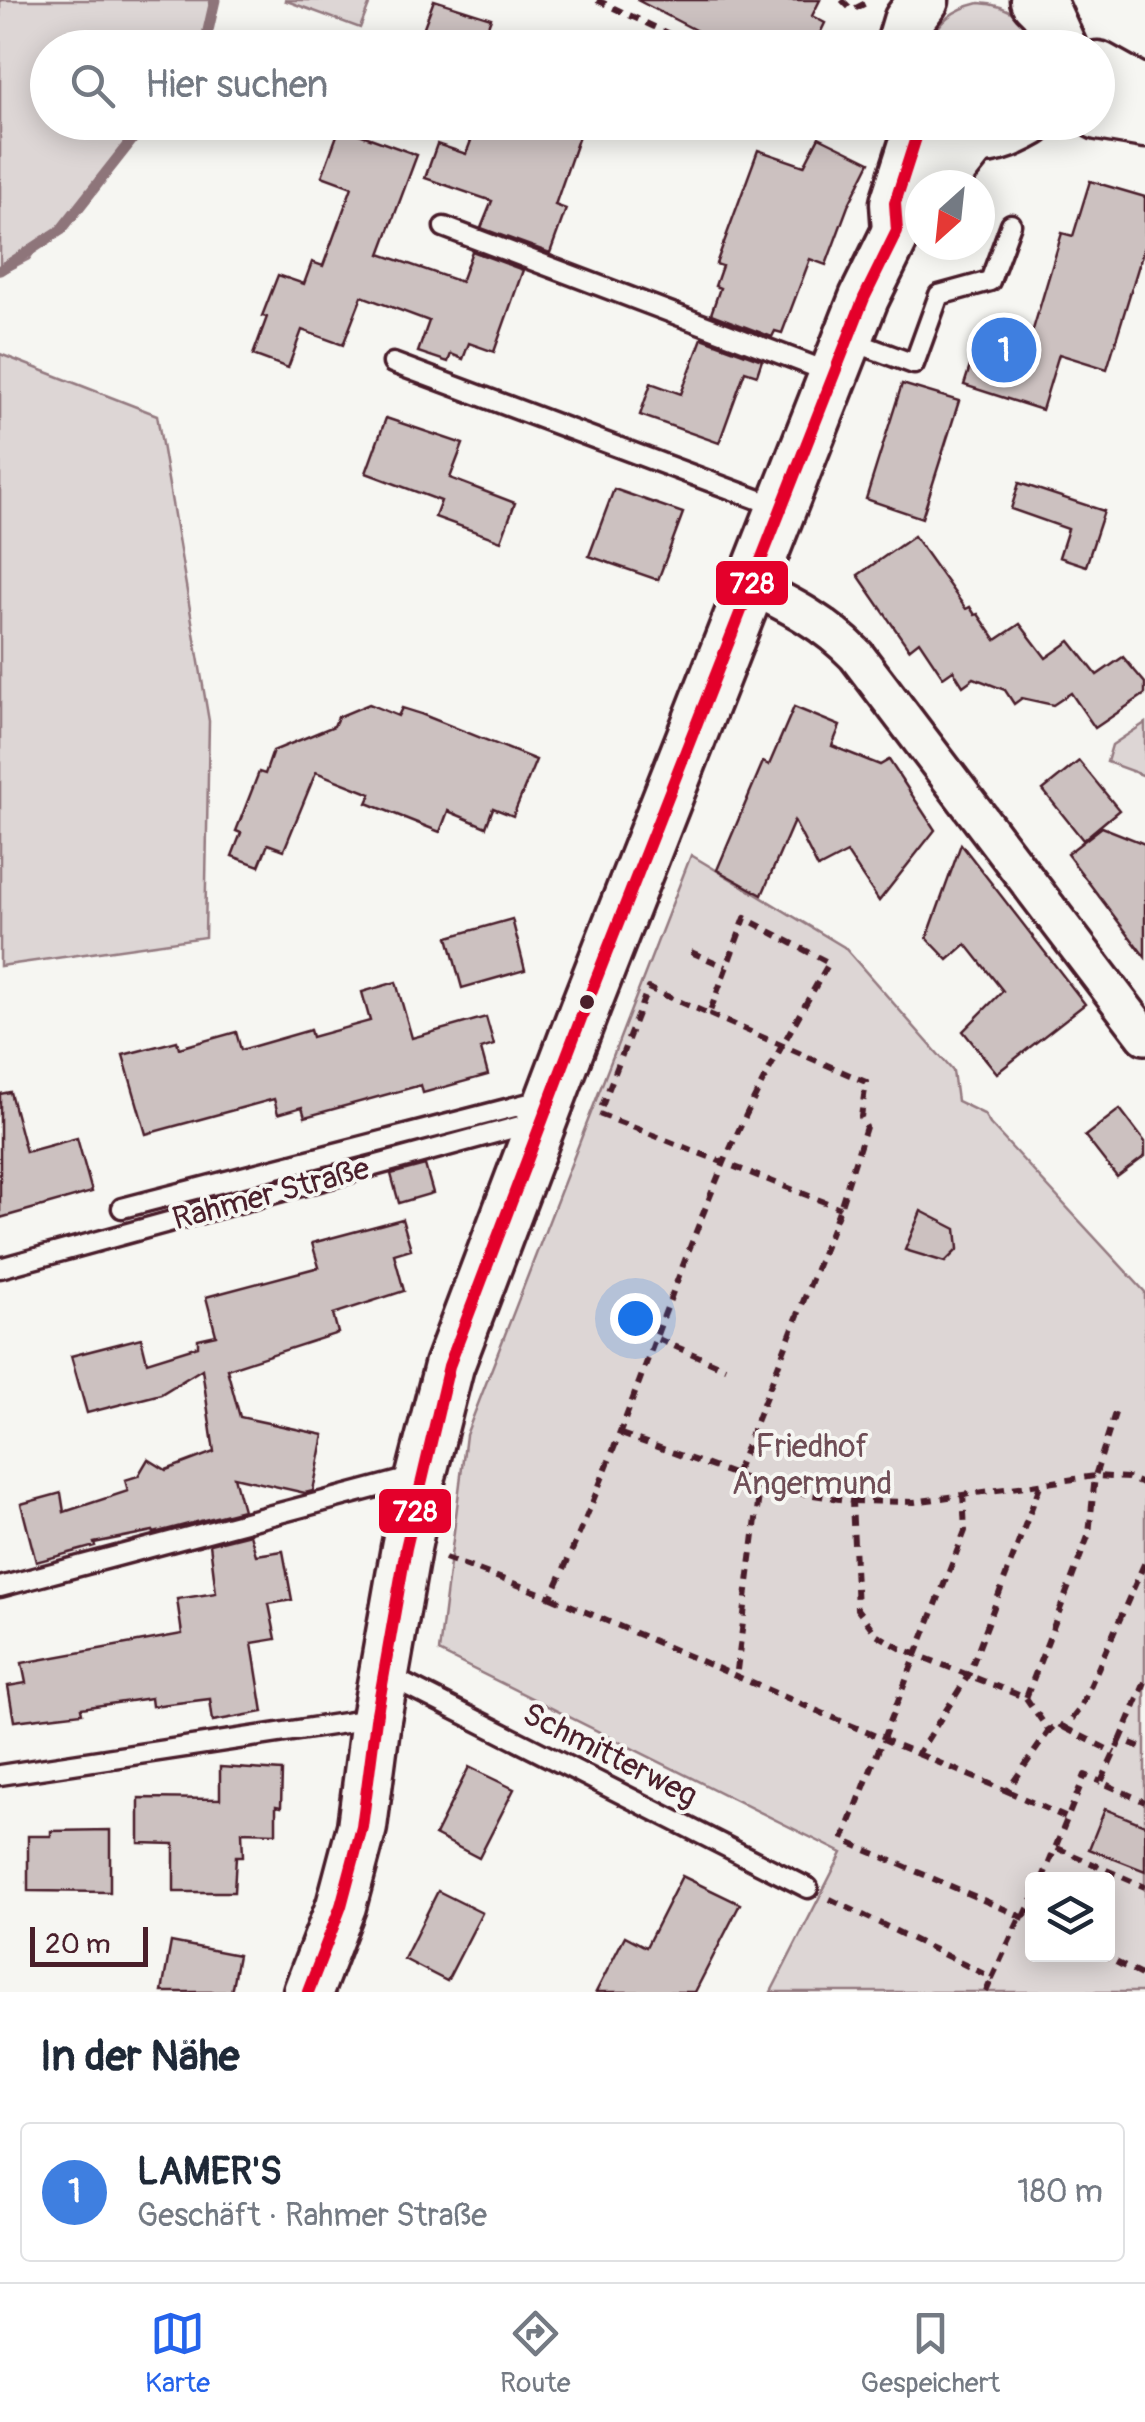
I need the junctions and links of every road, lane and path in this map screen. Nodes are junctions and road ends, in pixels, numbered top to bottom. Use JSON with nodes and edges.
{"nodes":[{"id":1,"x":597,"y":0,"type":"edge"},
{"id":2,"x":842,"y":0,"type":"edge"},
{"id":3,"x":1035,"y":0,"type":"edge"},
{"id":4,"x":899,"y":14,"type":"edge"},
{"id":5,"x":661,"y":30,"type":"edge"},
{"id":6,"x":1054,"y":30,"type":"edge"},
{"id":7,"x":1115,"y":75,"type":"edge"},
{"id":8,"x":1145,"y":92,"type":"edge"},
{"id":9,"x":1115,"y":119,"type":"edge"},
{"id":10,"x":1145,"y":122,"type":"edge"},
{"id":11,"x":915,"y":140,"type":"edge"},
{"id":12,"x":971,"y":140,"type":"edge"},
{"id":13,"x":979,"y":140,"type":"edge"},
{"id":14,"x":974,"y":141,"type":"junction"},
{"id":15,"x":906,"y":170,"type":"edge"},
{"id":16,"x":950,"y":170,"type":"edge"},
{"id":17,"x":905,"y":172,"type":"edge"},
{"id":18,"x":905,"y":218,"type":"edge"},
{"id":19,"x":1012,"y":224,"type":"dead end"},
{"id":20,"x":444,"y":227,"type":"dead end"},
{"id":21,"x":905,"y":227,"type":"edge"},
{"id":22,"x":841,"y":357,"type":"junction"},
{"id":23,"x":393,"y":363,"type":"dead end"},
{"id":24,"x":782,"y":508,"type":"junction"},
{"id":25,"x":752,"y":587,"type":"junction"},
{"id":26,"x":691,"y":952,"type":"dead end"},
{"id":27,"x":726,"y":967,"type":"junction"},
{"id":28,"x":709,"y":1014,"type":"junction"},
{"id":29,"x":1145,"y":1036,"type":"edge"},
{"id":30,"x":782,"y":1044,"type":"junction"},
{"id":31,"x":546,"y":1109,"type":"junction"},
{"id":32,"x":724,"y":1164,"type":"junction"},
{"id":33,"x":122,"y":1208,"type":"dead end"},
{"id":34,"x":840,"y":1208,"type":"junction"},
{"id":35,"x":0,"y":1268,"type":"edge"},
{"id":36,"x":658,"y":1339,"type":"junction"},
{"id":37,"x":726,"y":1368,"type":"dead end"},
{"id":38,"x":1116,"y":1413,"type":"dead end"},
{"id":39,"x":621,"y":1434,"type":"junction"},
{"id":40,"x":735,"y":1475,"type":"junction"},
{"id":41,"x":421,"y":1476,"type":"junction"},
{"id":42,"x":1095,"y":1476,"type":"junction"},
{"id":43,"x":1040,"y":1483,"type":"junction"},
{"id":44,"x":1145,"y":1485,"type":"edge"},
{"id":45,"x":760,"y":1487,"type":"junction"},
{"id":46,"x":963,"y":1494,"type":"junction"},
{"id":47,"x":852,"y":1502,"type":"junction"},
{"id":48,"x":406,"y":1548,"type":"junction"},
{"id":49,"x":1145,"y":1562,"type":"edge"},
{"id":50,"x":0,"y":1587,"type":"edge"},
{"id":51,"x":551,"y":1597,"type":"junction"},
{"id":52,"x":916,"y":1654,"type":"junction"},
{"id":53,"x":968,"y":1676,"type":"junction"},
{"id":54,"x":736,"y":1678,"type":"junction"},
{"id":55,"x":1145,"y":1682,"type":"edge"},
{"id":56,"x":380,"y":1696,"type":"junction"},
{"id":57,"x":1026,"y":1698,"type":"junction"},
{"id":58,"x":1066,"y":1728,"type":"junction"},
{"id":59,"x":1049,"y":1731,"type":"junction"},
{"id":60,"x":1121,"y":1739,"type":"junction"},
{"id":61,"x":883,"y":1740,"type":"junction"},
{"id":62,"x":1145,"y":1749,"type":"edge"},
{"id":63,"x":1115,"y":1753,"type":"junction"},
{"id":64,"x":918,"y":1754,"type":"junction"},
{"id":65,"x":0,"y":1776,"type":"edge"},
{"id":66,"x":1101,"y":1782,"type":"junction"},
{"id":67,"x":1007,"y":1791,"type":"junction"},
{"id":68,"x":1145,"y":1802,"type":"edge"},
{"id":69,"x":1067,"y":1818,"type":"junction"},
{"id":70,"x":1057,"y":1848,"type":"junction"},
{"id":71,"x":1046,"y":1872,"type":"edge"},
{"id":72,"x":1145,"y":1887,"type":"edge"},
{"id":73,"x":808,"y":1888,"type":"joint"},
{"id":74,"x":1025,"y":1918,"type":"edge"},
{"id":75,"x":1025,"y":1920,"type":"edge"},
{"id":76,"x":1115,"y":1962,"type":"edge"},
{"id":77,"x":1145,"y":1977,"type":"edge"},
{"id":78,"x":992,"y":1978,"type":"junction"},
{"id":79,"x":308,"y":1992,"type":"edge"},
{"id":80,"x":986,"y":1992,"type":"edge"}],
"edges":[{"from":1,"to":5,"type":"path"},
{"from":2,"to":4,"type":"path"},
{"from":3,"to":6,"type":"main road"},
{"from":7,"to":8,"type":"main road"},
{"from":9,"to":10,"type":"main road"},
{"from":11,"to":15,"type":"main road"},
{"from":12,"to":14,"type":"main road"},
{"from":13,"to":14,"type":"main road"},
{"from":14,"to":16,"type":"main road"},
{"from":17,"to":18,"type":"main road"},
{"from":19,"to":22,"type":"lane"},
{"from":20,"to":22,"type":"lane"},
{"from":21,"to":22,"type":"main road"},
{"from":22,"to":24,"type":"main road"},
{"from":23,"to":24,"type":"lane"},
{"from":24,"to":25,"type":"main road"},
{"from":25,"to":29,"type":"street"},
{"from":25,"to":31,"type":"main road"},
{"from":26,"to":27,"type":"path"},
{"from":27,"to":28,"type":"path"},
{"from":27,"to":30,"type":"path"},
{"from":28,"to":30,"type":"path"},
{"from":28,"to":32,"type":"path"},
{"from":30,"to":32,"type":"path"},
{"from":30,"to":34,"type":"path"},
{"from":31,"to":33,"type":"lane"},
{"from":31,"to":35,"type":"lane","name":"Rahmer Straße"},
{"from":31,"to":41,"type":"main road"},
{"from":32,"to":34,"type":"path"},
{"from":32,"to":36,"type":"path"},
{"from":34,"to":40,"type":"path"},
{"from":36,"to":37,"type":"path"},
{"from":36,"to":39,"type":"path"},
{"from":38,"to":42,"type":"path"},
{"from":39,"to":40,"type":"path"},
{"from":39,"to":51,"type":"path"},
{"from":40,"to":45,"type":"path"},
{"from":41,"to":48,"type":"main road"},
{"from":41,"to":50,"type":"lane"},
{"from":42,"to":43,"type":"path"},
{"from":42,"to":44,"type":"path"},
{"from":42,"to":57,"type":"path"},
{"from":43,"to":46,"type":"path"},
{"from":43,"to":53,"type":"path"},
{"from":45,"to":47,"type":"path"},
{"from":45,"to":54,"type":"path"},
{"from":46,"to":47,"type":"path"},
{"from":46,"to":52,"type":"path"},
{"from":47,"to":52,"type":"path"},
{"from":48,"to":51,"type":"path"},
{"from":48,"to":56,"type":"main road"},
{"from":49,"to":58,"type":"path"},
{"from":51,"to":54,"type":"path"},
{"from":52,"to":53,"type":"path"},
{"from":52,"to":61,"type":"path"},
{"from":53,"to":57,"type":"path"},
{"from":53,"to":64,"type":"path"},
{"from":54,"to":61,"type":"path"},
{"from":55,"to":60,"type":"path"},
{"from":56,"to":65,"type":"lane"},
{"from":56,"to":73,"type":"lane","name":"Schmitterweg"},
{"from":56,"to":79,"type":"main road"},
{"from":57,"to":59,"type":"path"},
{"from":58,"to":59,"type":"path"},
{"from":58,"to":63,"type":"path"},
{"from":59,"to":67,"type":"path"},
{"from":60,"to":62,"type":"path"},
{"from":60,"to":63,"type":"path"},
{"from":61,"to":64,"type":"path"},
{"from":61,"to":74,"type":"path"},
{"from":63,"to":66,"type":"path"},
{"from":64,"to":67,"type":"path"},
{"from":66,"to":68,"type":"path"},
{"from":66,"to":69,"type":"path"},
{"from":67,"to":69,"type":"path"},
{"from":69,"to":70,"type":"path"},
{"from":70,"to":71,"type":"path"},
{"from":70,"to":72,"type":"path"},
{"from":73,"to":78,"type":"path"},
{"from":75,"to":78,"type":"path"},
{"from":76,"to":77,"type":"path"},
{"from":78,"to":80,"type":"path"}]}
